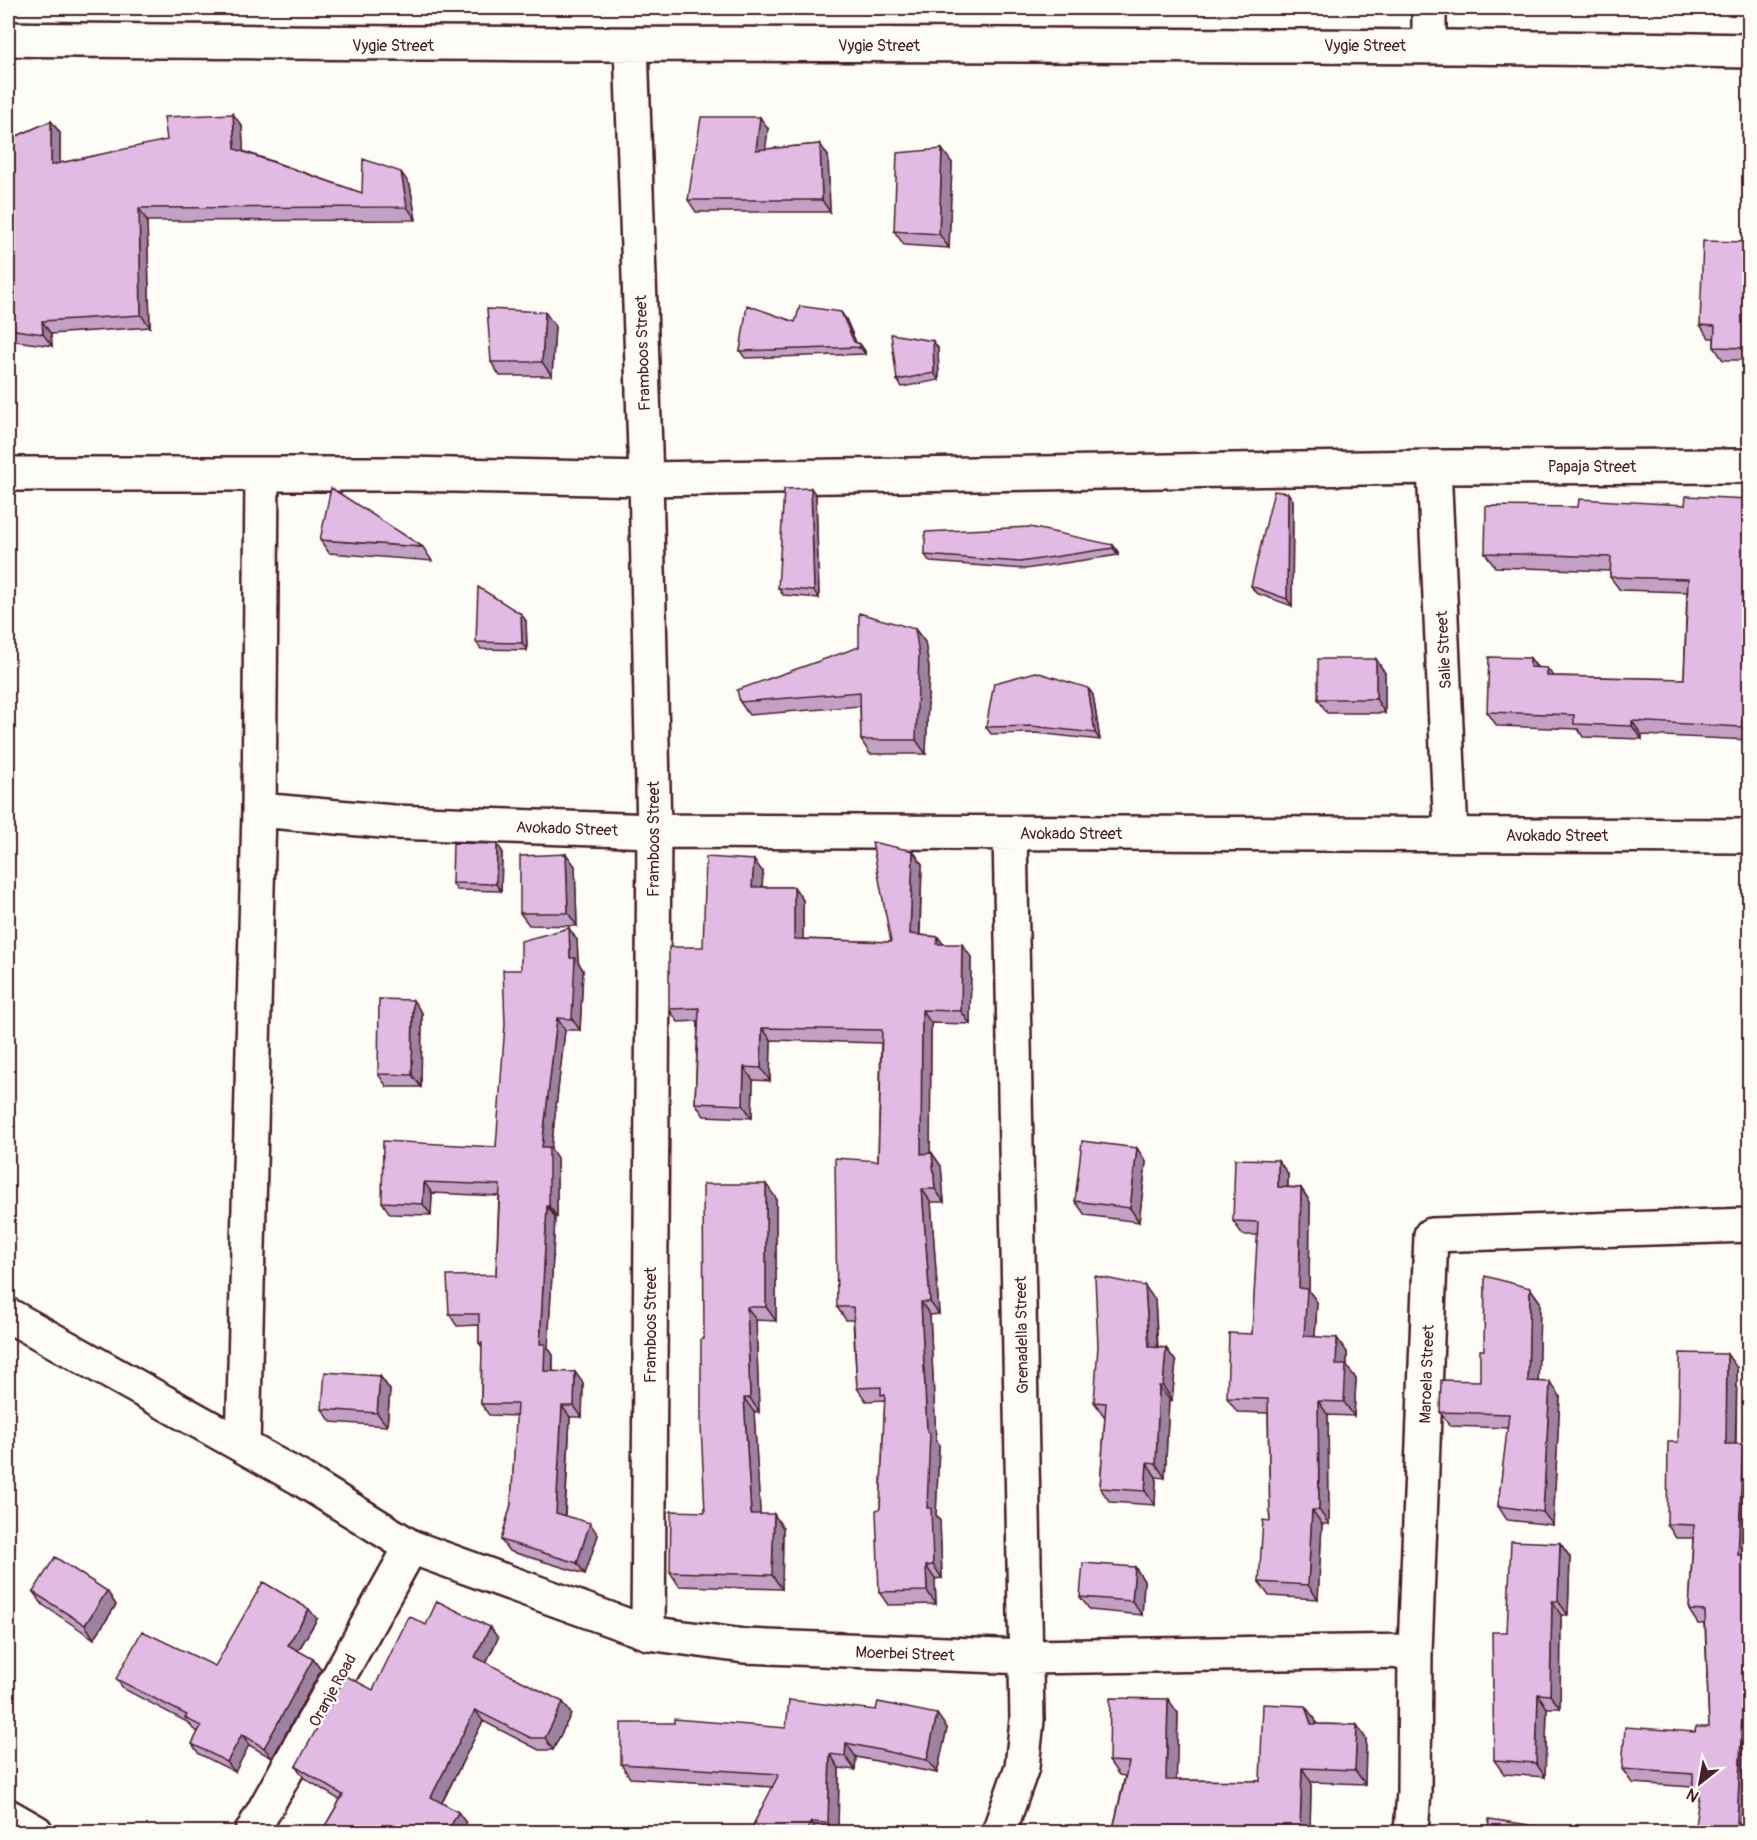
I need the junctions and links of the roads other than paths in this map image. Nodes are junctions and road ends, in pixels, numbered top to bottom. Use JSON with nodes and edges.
{"nodes":[{"id":1,"x":1429,"y":8,"type":"edge"},
{"id":2,"x":8,"y":39,"type":"edge"},
{"id":3,"x":631,"y":45,"type":"junction"},
{"id":4,"x":1429,"y":45,"type":"junction"},
{"id":5,"x":1749,"y":51,"type":"edge"},
{"id":6,"x":1749,"y":466,"type":"edge"},
{"id":7,"x":1434,"y":467,"type":"junction"},
{"id":8,"x":8,"y":474,"type":"edge"},
{"id":9,"x":262,"y":476,"type":"junction"},
{"id":10,"x":646,"y":479,"type":"junction"},
{"id":11,"x":259,"y":810,"type":"junction"},
{"id":12,"x":654,"y":831,"type":"junction"},
{"id":13,"x":1010,"y":833,"type":"junction"},
{"id":14,"x":1451,"y":834,"type":"junction"},
{"id":15,"x":1749,"y":836,"type":"edge"},
{"id":16,"x":1749,"y":1225,"type":"edge"},
{"id":17,"x":8,"y":1315,"type":"edge"},
{"id":18,"x":243,"y":1446,"type":"junction"},
{"id":19,"x":411,"y":1547,"type":"junction"},
{"id":20,"x":648,"y":1633,"type":"junction"},
{"id":21,"x":1414,"y":1652,"type":"junction"},
{"id":22,"x":1027,"y":1658,"type":"junction"},
{"id":23,"x":8,"y":1816,"type":"edge"},
{"id":24,"x":36,"y":1833,"type":"edge"},
{"id":25,"x":252,"y":1833,"type":"edge"},
{"id":26,"x":999,"y":1833,"type":"edge"},
{"id":27,"x":1411,"y":1833,"type":"edge"}],
"edges":[{"from":1,"to":4,"type":"street"},
{"from":2,"to":3,"type":"street","name":"Vygie Street"},
{"from":3,"to":4,"type":"street","name":"Vygie Street"},
{"from":3,"to":10,"type":"street","name":"Framboos Street"},
{"from":4,"to":5,"type":"street","name":"Vygie Street"},
{"from":6,"to":7,"type":"street","name":"Papaja Street"},
{"from":7,"to":10,"type":"street","name":"Papaja Street"},
{"from":7,"to":14,"type":"street","name":"Salie Street"},
{"from":8,"to":9,"type":"street","name":"Papaja Street"},
{"from":9,"to":10,"type":"street","name":"Papaja Street"},
{"from":9,"to":11,"type":"street"},
{"from":10,"to":12,"type":"street","name":"Framboos Street"},
{"from":11,"to":12,"type":"street","name":"Avokado Street"},
{"from":11,"to":18,"type":"street"},
{"from":12,"to":13,"type":"street","name":"Avokado Street"},
{"from":12,"to":20,"type":"street","name":"Framboos Street"},
{"from":13,"to":14,"type":"street","name":"Avokado Street"},
{"from":13,"to":22,"type":"street","name":"Grenadella Street"},
{"from":14,"to":15,"type":"street","name":"Avokado Street"},
{"from":16,"to":21,"type":"street","name":"Maroela Street"},
{"from":17,"to":18,"type":"street","name":"Moerbei Street"},
{"from":18,"to":19,"type":"street","name":"Moerbei Street"},
{"from":19,"to":20,"type":"street","name":"Moerbei Street"},
{"from":19,"to":25,"type":"street","name":"Oranje Road"},
{"from":20,"to":22,"type":"street","name":"Moerbei Street"},
{"from":21,"to":22,"type":"street","name":"Moerbei Street"},
{"from":21,"to":27,"type":"street","name":"Maroela Street"},
{"from":22,"to":26,"type":"street","name":"Grenadella Street"},
{"from":23,"to":24,"type":"street"}]}
